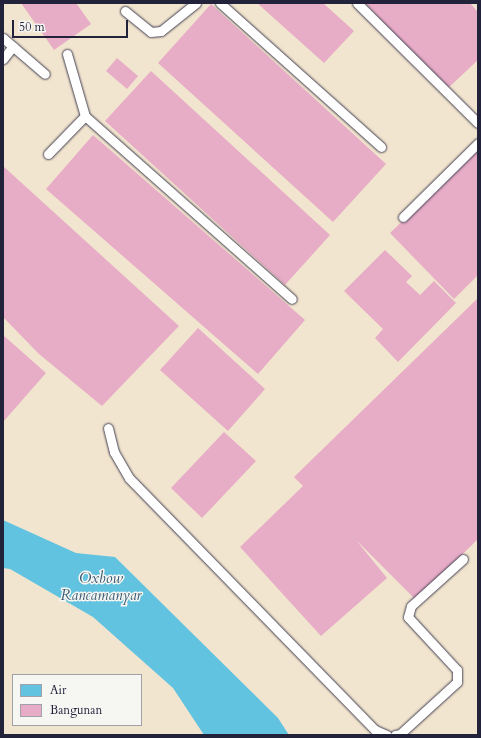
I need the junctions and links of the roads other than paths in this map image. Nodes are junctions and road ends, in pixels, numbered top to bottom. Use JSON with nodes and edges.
{"nodes":[{"id":1,"x":196,"y":3,"type":"edge"},
{"id":2,"x":220,"y":3,"type":"edge"},
{"id":3,"x":357,"y":3,"type":"edge"},
{"id":4,"x":124,"y":11,"type":"dead end"},
{"id":5,"x":3,"y":38,"type":"edge"},
{"id":6,"x":13,"y":46,"type":"junction"},
{"id":7,"x":67,"y":54,"type":"dead end"},
{"id":8,"x":3,"y":59,"type":"edge"},
{"id":9,"x":45,"y":74,"type":"dead end"},
{"id":10,"x":85,"y":116,"type":"junction"},
{"id":11,"x":478,"y":123,"type":"edge"},
{"id":12,"x":478,"y":143,"type":"edge"},
{"id":13,"x":381,"y":147,"type":"dead end"},
{"id":14,"x":48,"y":154,"type":"dead end"},
{"id":15,"x":403,"y":217,"type":"dead end"},
{"id":16,"x":292,"y":299,"type":"dead end"},
{"id":17,"x":108,"y":428,"type":"dead end"},
{"id":18,"x":463,"y":559,"type":"dead end"},
{"id":19,"x":387,"y":735,"type":"edge"},
{"id":20,"x":395,"y":735,"type":"edge"}],
"edges":[{"from":1,"to":4,"type":"lane"},
{"from":2,"to":13,"type":"lane"},
{"from":3,"to":11,"type":"lane"},
{"from":5,"to":6,"type":"lane"},
{"from":6,"to":8,"type":"lane"},
{"from":6,"to":9,"type":"lane"},
{"from":7,"to":10,"type":"lane"},
{"from":10,"to":14,"type":"lane"},
{"from":10,"to":16,"type":"lane"},
{"from":12,"to":15,"type":"lane"},
{"from":17,"to":19,"type":"lane"},
{"from":18,"to":20,"type":"lane"}]}
